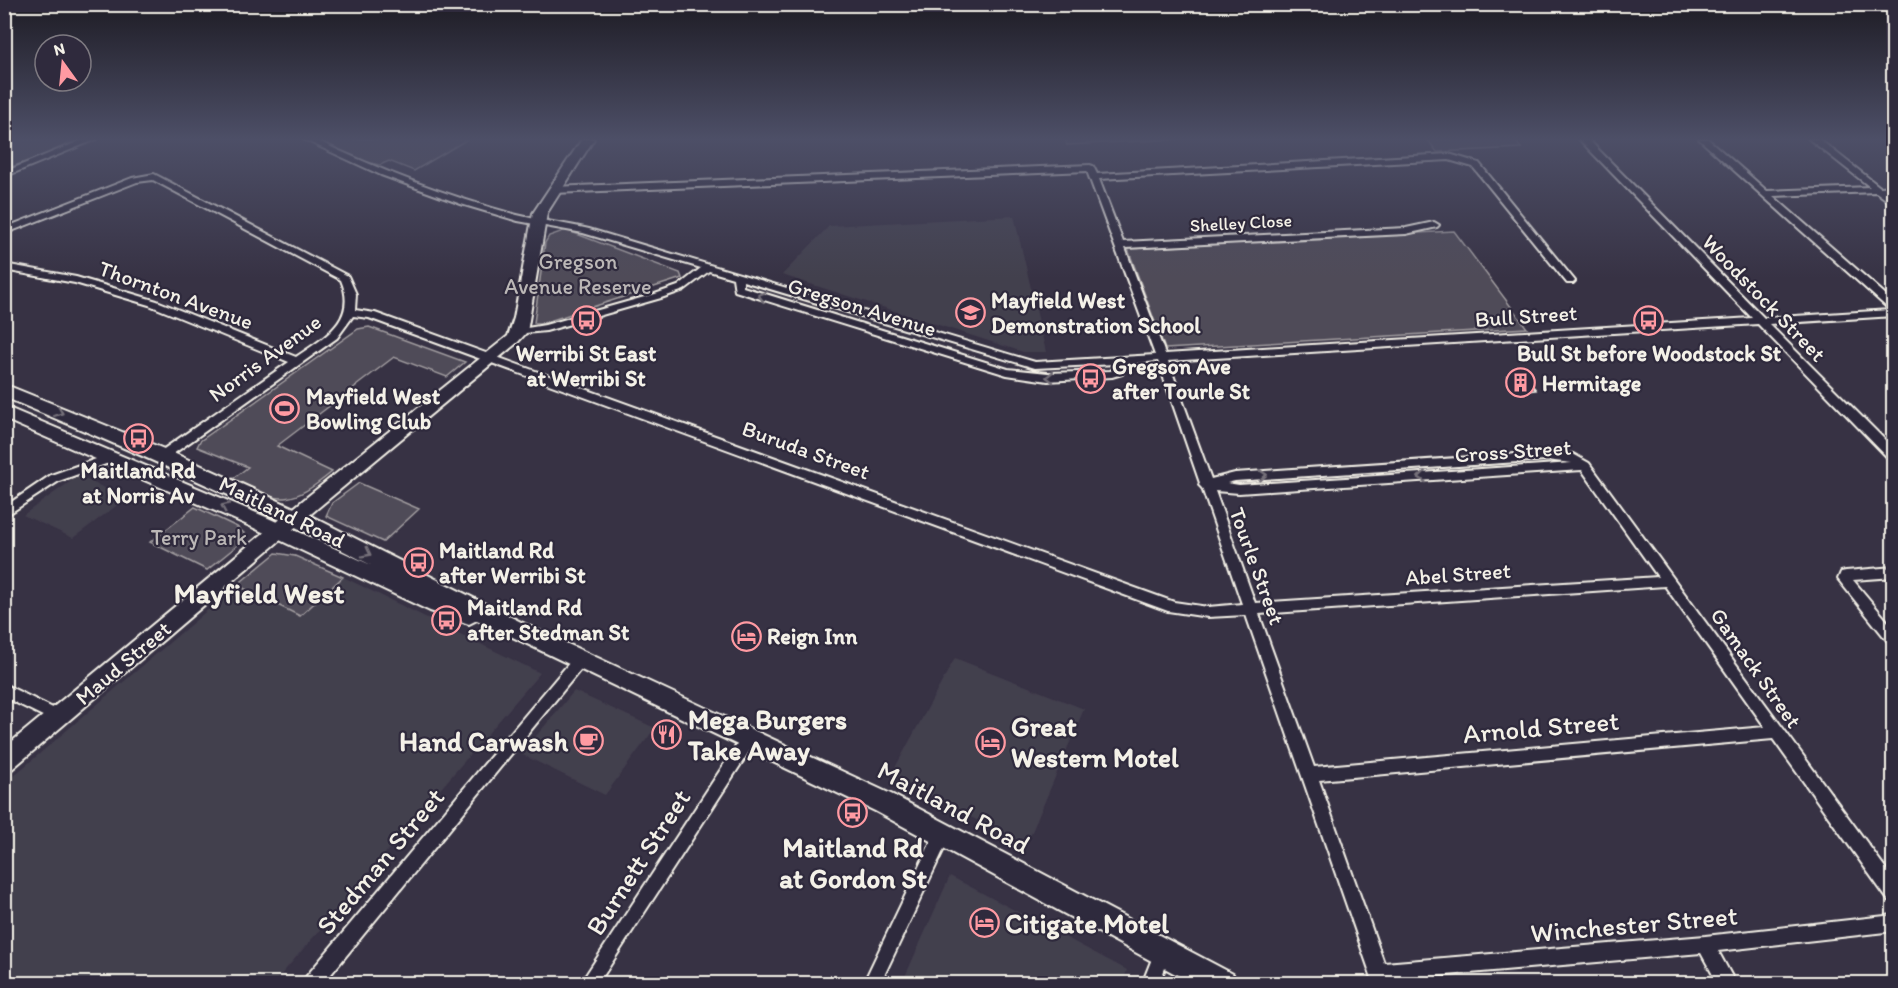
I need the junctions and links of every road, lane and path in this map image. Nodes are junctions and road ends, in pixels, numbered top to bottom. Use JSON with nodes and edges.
{"nodes":[{"id":1,"x":119,"y":185,"type":"edge"},
{"id":2,"x":173,"y":185,"type":"edge"},
{"id":3,"x":416,"y":185,"type":"edge"},
{"id":4,"x":556,"y":185,"type":"edge"},
{"id":5,"x":699,"y":185,"type":"edge"},
{"id":6,"x":1096,"y":185,"type":"edge"},
{"id":7,"x":1492,"y":185,"type":"edge"},
{"id":8,"x":1627,"y":185,"type":"edge"},
{"id":9,"x":1755,"y":185,"type":"edge"},
{"id":10,"x":1872,"y":185,"type":"edge"},
{"id":11,"x":1893,"y":189,"type":"edge"},
{"id":12,"x":553,"y":190,"type":"junction"},
{"id":13,"x":1878,"y":190,"type":"junction"},
{"id":14,"x":1765,"y":194,"type":"junction"},
{"id":15,"x":1893,"y":202,"type":"edge"},
{"id":16,"x":539,"y":222,"type":"junction"},
{"id":17,"x":1434,"y":225,"type":"dead end"},
{"id":18,"x":4,"y":231,"type":"edge"},
{"id":19,"x":1120,"y":245,"type":"junction"},
{"id":20,"x":4,"y":267,"type":"edge"},
{"id":21,"x":707,"y":268,"type":"junction"},
{"id":22,"x":1570,"y":281,"type":"dead end"},
{"id":23,"x":1893,"y":308,"type":"edge"},
{"id":24,"x":351,"y":313,"type":"junction"},
{"id":25,"x":1893,"y":313,"type":"edge"},
{"id":26,"x":1759,"y":322,"type":"junction"},
{"id":27,"x":519,"y":332,"type":"junction"},
{"id":28,"x":491,"y":357,"type":"junction"},
{"id":29,"x":1161,"y":359,"type":"junction"},
{"id":30,"x":297,"y":361,"type":"junction"},
{"id":31,"x":4,"y":390,"type":"edge"},
{"id":32,"x":4,"y":412,"type":"edge"},
{"id":33,"x":162,"y":456,"type":"junction"},
{"id":34,"x":113,"y":457,"type":"junction"},
{"id":35,"x":1893,"y":457,"type":"edge"},
{"id":36,"x":1585,"y":466,"type":"joint"},
{"id":37,"x":1205,"y":486,"type":"junction"},
{"id":38,"x":4,"y":513,"type":"edge"},
{"id":39,"x":296,"y":517,"type":"junction"},
{"id":40,"x":278,"y":531,"type":"junction"},
{"id":41,"x":1893,"y":572,"type":"edge"},
{"id":42,"x":1669,"y":581,"type":"junction"},
{"id":43,"x":1250,"y":609,"type":"junction"},
{"id":44,"x":521,"y":633,"type":"junction"},
{"id":45,"x":1893,"y":639,"type":"edge"},
{"id":46,"x":580,"y":660,"type":"junction"},
{"id":47,"x":4,"y":690,"type":"edge"},
{"id":48,"x":58,"y":717,"type":"junction"},
{"id":49,"x":1776,"y":732,"type":"junction"},
{"id":50,"x":749,"y":739,"type":"junction"},
{"id":51,"x":4,"y":762,"type":"edge"},
{"id":52,"x":1310,"y":774,"type":"junction"},
{"id":53,"x":943,"y":834,"type":"junction"},
{"id":54,"x":1893,"y":894,"type":"edge"},
{"id":55,"x":1893,"y":922,"type":"edge"},
{"id":56,"x":1705,"y":944,"type":"junction"},
{"id":57,"x":1163,"y":952,"type":"junction"},
{"id":58,"x":1381,"y":978,"type":"edge"},
{"id":59,"x":311,"y":984,"type":"edge"},
{"id":60,"x":588,"y":984,"type":"edge"},
{"id":61,"x":871,"y":984,"type":"edge"},
{"id":62,"x":1150,"y":984,"type":"edge"},
{"id":63,"x":1223,"y":984,"type":"edge"},
{"id":64,"x":1728,"y":984,"type":"edge"}],
"edges":[{"from":1,"to":18,"type":"street","name":"Norris Avenue"},
{"from":2,"to":24,"type":"street","name":"Norris Avenue"},
{"from":3,"to":16,"type":"street","name":"Gregson Avenue"},
{"from":4,"to":12,"type":"main road"},
{"from":5,"to":12,"type":"street"},
{"from":6,"to":19,"type":"street","name":"Tourle Street"},
{"from":7,"to":22,"type":"street"},
{"from":8,"to":26,"type":"street","name":"Woodstock Street"},
{"from":9,"to":14,"type":"street"},
{"from":10,"to":13,"type":"street"},
{"from":11,"to":13,"type":"street"},
{"from":12,"to":16,"type":"main road"},
{"from":13,"to":14,"type":"street"},
{"from":13,"to":15,"type":"street"},
{"from":14,"to":23,"type":"street"},
{"from":16,"to":21,"type":"street","name":"Gregson Avenue"},
{"from":16,"to":27,"type":"main road"},
{"from":17,"to":19,"type":"street","name":"Shelley Close"},
{"from":19,"to":29,"type":"street","name":"Tourle Street"},
{"from":20,"to":30,"type":"street","name":"Thornton Avenue"},
{"from":21,"to":27,"type":"street"},
{"from":21,"to":29,"type":"street","name":"Gregson Avenue"},
{"from":24,"to":28,"type":"street","name":"Buruda Street"},
{"from":24,"to":30,"type":"street","name":"Norris Avenue"},
{"from":25,"to":26,"type":"street","name":"Bull Street"},
{"from":26,"to":29,"type":"street","name":"Bull Street"},
{"from":26,"to":35,"type":"street","name":"Woodstock Street"},
{"from":27,"to":28,"type":"main road","name":"Maud Street"},
{"from":28,"to":39,"type":"main road","name":"Maud Street"},
{"from":28,"to":43,"type":"street","name":"Buruda Street"},
{"from":29,"to":37,"type":"street","name":"Tourle Street"},
{"from":30,"to":33,"type":"street","name":"Norris Avenue"},
{"from":31,"to":33,"type":"main road","name":"Maitland Road","one_way":true},
{"from":32,"to":34,"type":"main road","name":"Maitland Road"},
{"from":33,"to":39,"type":"main road","name":"Maitland Road"},
{"from":34,"to":38,"type":"street"},
{"from":40,"to":34,"type":"main road","name":"Maitland Road","one_way":true},
{"from":36,"to":37,"type":"street","name":"Cross Street"},
{"from":36,"to":42,"type":"street","name":"Gamack Street"},
{"from":37,"to":43,"type":"street","name":"Tourle Street"},
{"from":39,"to":40,"type":"main road","name":"Maud Street"},
{"from":39,"to":44,"type":"main road","name":"Maitland Road","one_way":true},
{"from":40,"to":44,"type":"main road","name":"Maitland Road"},
{"from":40,"to":48,"type":"main road","name":"Maud Street"},
{"from":41,"to":45,"type":"street"},
{"from":42,"to":43,"type":"street","name":"Abel Street"},
{"from":42,"to":49,"type":"street","name":"Gamack Street"},
{"from":43,"to":52,"type":"street","name":"Tourle Street"},
{"from":44,"to":46,"type":"main road","name":"Maitland Road"},
{"from":46,"to":50,"type":"main road","name":"Maitland Road"},
{"from":46,"to":59,"type":"street","name":"Stedman Street"},
{"from":47,"to":48,"type":"street"},
{"from":48,"to":51,"type":"main road","name":"Maud Street"},
{"from":49,"to":52,"type":"street","name":"Arnold Street"},
{"from":49,"to":54,"type":"street","name":"Gamack Street"},
{"from":50,"to":53,"type":"main road","name":"Maitland Road"},
{"from":50,"to":60,"type":"street","name":"Burnett Street"},
{"from":52,"to":58,"type":"street","name":"Tourle Street"},
{"from":53,"to":57,"type":"main road","name":"Maitland Road"},
{"from":53,"to":61,"type":"street"},
{"from":55,"to":56,"type":"street","name":"Winchester Street"},
{"from":56,"to":58,"type":"street","name":"Winchester Street"},
{"from":56,"to":64,"type":"street"},
{"from":57,"to":62,"type":"street"},
{"from":57,"to":63,"type":"main road","name":"Maitland Road"}]}
